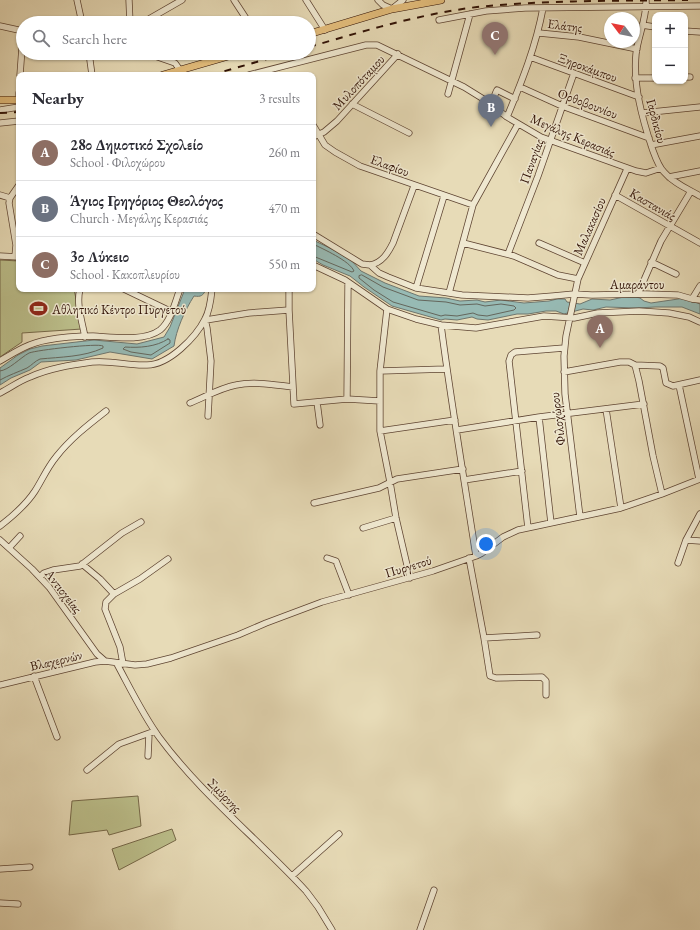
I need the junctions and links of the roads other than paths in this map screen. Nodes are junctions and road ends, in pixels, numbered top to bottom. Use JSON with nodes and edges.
{"nodes":[{"id":1,"x":77,"y":0,"type":"edge"},
{"id":2,"x":129,"y":0,"type":"edge"},
{"id":3,"x":182,"y":0,"type":"edge"},
{"id":4,"x":234,"y":0,"type":"edge"},
{"id":5,"x":306,"y":0,"type":"edge"},
{"id":6,"x":378,"y":0,"type":"edge"},
{"id":7,"x":403,"y":0,"type":"edge"},
{"id":8,"x":441,"y":0,"type":"edge"},
{"id":9,"x":646,"y":0,"type":"edge"},
{"id":10,"x":652,"y":0,"type":"edge"},
{"id":11,"x":700,"y":6,"type":"edge"},
{"id":12,"x":544,"y":8,"type":"junction"},
{"id":13,"x":647,"y":8,"type":"junction"},
{"id":14,"x":392,"y":9,"type":"junction"},
{"id":15,"x":470,"y":14,"type":"junction"},
{"id":16,"x":80,"y":16,"type":"edge"},
{"id":17,"x":130,"y":16,"type":"edge"},
{"id":18,"x":154,"y":16,"type":"edge"},
{"id":19,"x":244,"y":16,"type":"edge"},
{"id":20,"x":439,"y":20,"type":"dead end"},
{"id":21,"x":642,"y":25,"type":"junction"},
{"id":22,"x":0,"y":26,"type":"edge"},
{"id":23,"x":652,"y":27,"type":"edge"},
{"id":24,"x":16,"y":30,"type":"edge"},
{"id":25,"x":325,"y":30,"type":"junction"},
{"id":26,"x":688,"y":31,"type":"edge"},
{"id":27,"x":316,"y":32,"type":"edge"},
{"id":28,"x":700,"y":32,"type":"edge"},
{"id":29,"x":539,"y":33,"type":"junction"},
{"id":30,"x":640,"y":34,"type":"edge"},
{"id":31,"x":604,"y":42,"type":"edge"},
{"id":32,"x":637,"y":48,"type":"edge"},
{"id":33,"x":398,"y":54,"type":"junction"},
{"id":34,"x":530,"y":57,"type":"junction"},
{"id":35,"x":316,"y":58,"type":"edge"},
{"id":36,"x":21,"y":60,"type":"edge"},
{"id":37,"x":90,"y":60,"type":"edge"},
{"id":38,"x":166,"y":60,"type":"edge"},
{"id":39,"x":215,"y":60,"type":"edge"},
{"id":40,"x":307,"y":60,"type":"edge"},
{"id":41,"x":274,"y":68,"type":"junction"},
{"id":42,"x":180,"y":70,"type":"junction"},
{"id":43,"x":20,"y":72,"type":"edge"},
{"id":44,"x":92,"y":72,"type":"edge"},
{"id":45,"x":173,"y":72,"type":"edge"},
{"id":46,"x":260,"y":72,"type":"edge"},
{"id":47,"x":276,"y":72,"type":"edge"},
{"id":48,"x":574,"y":73,"type":"junction"},
{"id":49,"x":635,"y":78,"type":"junction"},
{"id":50,"x":652,"y":78,"type":"edge"},
{"id":51,"x":451,"y":80,"type":"junction"},
{"id":52,"x":520,"y":87,"type":"junction"},
{"id":53,"x":448,"y":94,"type":"dead end"},
{"id":54,"x":639,"y":96,"type":"junction"},
{"id":55,"x":515,"y":99,"type":"junction"},
{"id":56,"x":0,"y":100,"type":"edge"},
{"id":57,"x":16,"y":100,"type":"edge"},
{"id":58,"x":352,"y":104,"type":"junction"},
{"id":59,"x":491,"y":105,"type":"junction"},
{"id":60,"x":562,"y":106,"type":"junction"},
{"id":61,"x":700,"y":107,"type":"edge"},
{"id":62,"x":16,"y":108,"type":"edge"},
{"id":63,"x":0,"y":110,"type":"edge"},
{"id":64,"x":642,"y":113,"type":"junction"},
{"id":65,"x":507,"y":117,"type":"junction"},
{"id":66,"x":16,"y":121,"type":"edge"},
{"id":67,"x":0,"y":123,"type":"edge"},
{"id":68,"x":518,"y":124,"type":"junction"},
{"id":69,"x":409,"y":133,"type":"dead end"},
{"id":70,"x":316,"y":136,"type":"edge"},
{"id":71,"x":700,"y":136,"type":"edge"},
{"id":72,"x":649,"y":138,"type":"junction"},
{"id":73,"x":550,"y":140,"type":"junction"},
{"id":74,"x":651,"y":145,"type":"junction"},
{"id":75,"x":661,"y":168,"type":"junction"},
{"id":76,"x":627,"y":169,"type":"junction"},
{"id":77,"x":700,"y":171,"type":"edge"},
{"id":78,"x":669,"y":177,"type":"junction"},
{"id":79,"x":414,"y":186,"type":"junction"},
{"id":80,"x":16,"y":189,"type":"edge"},
{"id":81,"x":691,"y":191,"type":"junction"},
{"id":82,"x":0,"y":195,"type":"edge"},
{"id":83,"x":615,"y":195,"type":"junction"},
{"id":84,"x":444,"y":196,"type":"junction"},
{"id":85,"x":700,"y":196,"type":"edge"},
{"id":86,"x":10,"y":198,"type":"junction"},
{"id":87,"x":473,"y":206,"type":"junction"},
{"id":88,"x":670,"y":226,"type":"junction"},
{"id":89,"x":316,"y":236,"type":"edge"},
{"id":90,"x":463,"y":243,"type":"junction"},
{"id":91,"x":539,"y":243,"type":"dead end"},
{"id":92,"x":700,"y":243,"type":"edge"},
{"id":93,"x":16,"y":245,"type":"edge"},
{"id":94,"x":508,"y":254,"type":"junction"},
{"id":95,"x":0,"y":256,"type":"edge"},
{"id":96,"x":16,"y":257,"type":"edge"},
{"id":97,"x":651,"y":262,"type":"junction"},
{"id":98,"x":585,"y":263,"type":"junction"},
{"id":99,"x":370,"y":265,"type":"junction"},
{"id":100,"x":316,"y":266,"type":"edge"},
{"id":101,"x":676,"y":274,"type":"dead end"},
{"id":102,"x":578,"y":279,"type":"junction"},
{"id":103,"x":348,"y":282,"type":"junction"},
{"id":104,"x":700,"y":286,"type":"edge"},
{"id":105,"x":416,"y":288,"type":"junction"},
{"id":106,"x":79,"y":292,"type":"edge"},
{"id":107,"x":130,"y":292,"type":"edge"},
{"id":108,"x":179,"y":292,"type":"edge"},
{"id":109,"x":212,"y":292,"type":"edge"},
{"id":110,"x":289,"y":292,"type":"edge"},
{"id":111,"x":449,"y":293,"type":"junction"},
{"id":112,"x":574,"y":294,"type":"junction"},
{"id":113,"x":638,"y":294,"type":"junction"},
{"id":114,"x":692,"y":299,"type":"junction"},
{"id":115,"x":700,"y":300,"type":"edge"},
{"id":116,"x":387,"y":309,"type":"junction"},
{"id":117,"x":289,"y":310,"type":"junction"},
{"id":118,"x":172,"y":312,"type":"junction"},
{"id":119,"x":569,"y":318,"type":"junction"},
{"id":120,"x":206,"y":320,"type":"junction"},
{"id":121,"x":700,"y":322,"type":"edge"},
{"id":122,"x":441,"y":325,"type":"junction"},
{"id":123,"x":85,"y":336,"type":"junction"},
{"id":124,"x":564,"y":348,"type":"junction"},
{"id":125,"x":0,"y":361,"type":"edge"},
{"id":126,"x":635,"y":365,"type":"junction"},
{"id":127,"x":446,"y":369,"type":"junction"},
{"id":128,"x":380,"y":371,"type":"junction"},
{"id":129,"x":564,"y":372,"type":"junction"},
{"id":130,"x":700,"y":380,"type":"edge"},
{"id":131,"x":679,"y":385,"type":"junction"},
{"id":132,"x":293,"y":387,"type":"junction"},
{"id":133,"x":0,"y":393,"type":"edge"},
{"id":134,"x":210,"y":395,"type":"junction"},
{"id":135,"x":346,"y":400,"type":"junction"},
{"id":136,"x":380,"y":401,"type":"junction"},
{"id":137,"x":317,"y":402,"type":"junction"},
{"id":138,"x":190,"y":404,"type":"dead end"},
{"id":139,"x":644,"y":404,"type":"junction"},
{"id":140,"x":606,"y":409,"type":"junction"},
{"id":141,"x":106,"y":411,"type":"dead end"},
{"id":142,"x":568,"y":414,"type":"junction"},
{"id":143,"x":208,"y":416,"type":"dead end"},
{"id":144,"x":539,"y":417,"type":"junction"},
{"id":145,"x":455,"y":420,"type":"junction"},
{"id":146,"x":516,"y":421,"type":"junction"},
{"id":147,"x":320,"y":425,"type":"dead end"},
{"id":148,"x":457,"y":430,"type":"junction"},
{"id":149,"x":380,"y":431,"type":"junction"},
{"id":150,"x":462,"y":469,"type":"junction"},
{"id":151,"x":522,"y":472,"type":"junction"},
{"id":152,"x":700,"y":479,"type":"edge"},
{"id":153,"x":464,"y":480,"type":"junction"},
{"id":154,"x":390,"y":482,"type":"junction"},
{"id":155,"x":662,"y":494,"type":"junction"},
{"id":156,"x":314,"y":503,"type":"dead end"},
{"id":157,"x":621,"y":508,"type":"junction"},
{"id":158,"x":700,"y":514,"type":"edge"},
{"id":159,"x":580,"y":517,"type":"junction"},
{"id":160,"x":396,"y":518,"type":"junction"},
{"id":161,"x":141,"y":522,"type":"dead end"},
{"id":162,"x":552,"y":523,"type":"junction"},
{"id":163,"x":0,"y":526,"type":"edge"},
{"id":164,"x":363,"y":528,"type":"dead end"},
{"id":165,"x":528,"y":528,"type":"junction"},
{"id":166,"x":20,"y":536,"type":"dead end"},
{"id":167,"x":686,"y":540,"type":"junction"},
{"id":168,"x":700,"y":541,"type":"edge"},
{"id":169,"x":1,"y":542,"type":"edge"},
{"id":170,"x":9,"y":548,"type":"junction"},
{"id":171,"x":476,"y":556,"type":"junction"},
{"id":172,"x":327,"y":558,"type":"dead end"},
{"id":173,"x":469,"y":558,"type":"junction"},
{"id":174,"x":168,"y":559,"type":"dead end"},
{"id":175,"x":82,"y":564,"type":"junction"},
{"id":176,"x":678,"y":564,"type":"dead end"},
{"id":177,"x":40,"y":577,"type":"junction"},
{"id":178,"x":410,"y":578,"type":"junction"},
{"id":179,"x":114,"y":594,"type":"junction"},
{"id":180,"x":350,"y":595,"type":"junction"},
{"id":181,"x":537,"y":636,"type":"dead end"},
{"id":182,"x":484,"y":638,"type":"junction"},
{"id":183,"x":105,"y":661,"type":"junction"},
{"id":184,"x":120,"y":664,"type":"junction"},
{"id":185,"x":34,"y":676,"type":"junction"},
{"id":186,"x":0,"y":685,"type":"edge"},
{"id":187,"x":546,"y":695,"type":"dead end"},
{"id":188,"x":152,"y":732,"type":"junction"},
{"id":189,"x":57,"y":737,"type":"dead end"},
{"id":190,"x":148,"y":756,"type":"dead end"},
{"id":191,"x":87,"y":770,"type":"dead end"},
{"id":192,"x":339,"y":834,"type":"dead end"},
{"id":193,"x":30,"y":867,"type":"dead end"},
{"id":194,"x":0,"y":869,"type":"edge"},
{"id":195,"x":292,"y":876,"type":"junction"},
{"id":196,"x":434,"y":890,"type":"dead end"},
{"id":197,"x":0,"y":903,"type":"edge"},
{"id":198,"x":18,"y":904,"type":"dead end"},
{"id":199,"x":332,"y":930,"type":"edge"},
{"id":200,"x":420,"y":930,"type":"edge"}],
"edges":[{"from":1,"to":16,"type":"street"},
{"from":2,"to":17,"type":"street"},
{"from":3,"to":18,"type":"street"},
{"from":4,"to":19,"type":"street"},
{"from":5,"to":25,"type":"street"},
{"from":6,"to":14,"type":"street"},
{"from":7,"to":14,"type":"street"},
{"from":8,"to":14,"type":"main road"},
{"from":9,"to":13,"type":"street"},
{"from":10,"to":13,"type":"street"},
{"from":11,"to":13,"type":"street"},
{"from":12,"to":13,"type":"street"},
{"from":12,"to":15,"type":"street"},
{"from":12,"to":29,"type":"street"},
{"from":13,"to":21,"type":"street","name":"Γαρδικίου"},
{"from":14,"to":25,"type":"main road"},
{"from":15,"to":20,"type":"street"},
{"from":15,"to":51,"type":"street"},
{"from":21,"to":23,"type":"street"},
{"from":21,"to":30,"type":"street","name":"Γαρδικίου"},
{"from":22,"to":24,"type":"street"},
{"from":25,"to":27,"type":"main road"},
{"from":26,"to":28,"type":"street"},
{"from":29,"to":31,"type":"street","name":"Ελάτης"},
{"from":29,"to":34,"type":"street"},
{"from":32,"to":49,"type":"street","name":"Γαρδικίου"},
{"from":33,"to":35,"type":"street","name":"Μεγάλης Κερασιάς"},
{"from":33,"to":51,"type":"street","name":"Μεγάλης Κερασιάς"},
{"from":33,"to":58,"type":"street","name":"Μυλοπόταμου"},
{"from":34,"to":48,"type":"street","name":"Ξηροκάμπου"},
{"from":34,"to":52,"type":"street"},
{"from":36,"to":43,"type":"street"},
{"from":37,"to":44,"type":"street"},
{"from":38,"to":42,"type":"street"},
{"from":39,"to":42,"type":"main road"},
{"from":40,"to":41,"type":"street","name":"Μεγάλης Κερασιάς"},
{"from":41,"to":46,"type":"street","name":"Μεγάλης Κερασιάς"},
{"from":41,"to":47,"type":"street"},
{"from":42,"to":45,"type":"main road"},
{"from":48,"to":54,"type":"street","name":"Ξηροκάμπου"},
{"from":48,"to":60,"type":"street","name":"Παναγίας"},
{"from":49,"to":50,"type":"street"},
{"from":49,"to":54,"type":"street","name":"Γαρδικίου"},
{"from":51,"to":53,"type":"street"},
{"from":51,"to":59,"type":"street","name":"Μεγάλης Κερασιάς"},
{"from":52,"to":55,"type":"street"},
{"from":52,"to":60,"type":"street","name":"Ορθοβουνίου"},
{"from":54,"to":64,"type":"street","name":"Γαρδικίου"},
{"from":55,"to":59,"type":"street"},
{"from":55,"to":65,"type":"street"},
{"from":56,"to":57,"type":"main road"},
{"from":58,"to":69,"type":"street"},
{"from":58,"to":70,"type":"street","name":"Μυλοπόταμου"},
{"from":59,"to":65,"type":"street","name":"Μεγάλης Κερασιάς"},
{"from":60,"to":72,"type":"street","name":"Ορθοβουνίου"},
{"from":60,"to":73,"type":"street","name":"Παναγίας"},
{"from":61,"to":64,"type":"street"},
{"from":62,"to":63,"type":"street"},
{"from":64,"to":72,"type":"street","name":"Γαρδικίου"},
{"from":65,"to":68,"type":"street","name":"Μεγάλης Κερασιάς"},
{"from":66,"to":67,"type":"street"},
{"from":68,"to":73,"type":"street","name":"Μεγάλης Κερασιάς"},
{"from":68,"to":87,"type":"street"},
{"from":70,"to":79,"type":"street","name":"Ελαφίου"},
{"from":71,"to":74,"type":"street"},
{"from":72,"to":74,"type":"street","name":"Γαρδικίου"},
{"from":73,"to":76,"type":"street","name":"Μεγάλης Κερασιάς"},
{"from":73,"to":94,"type":"street","name":"Παναγίας"},
{"from":74,"to":75,"type":"street","name":"Γαρδικίου"},
{"from":75,"to":76,"type":"street","name":"Μεγάλης Κερασιάς"},
{"from":75,"to":78,"type":"street","name":"Γαρδικίου"},
{"from":76,"to":83,"type":"street","name":"Μαλακασίου"},
{"from":77,"to":78,"type":"street"},
{"from":78,"to":81,"type":"street","name":"Γαρδικίου"},
{"from":79,"to":84,"type":"street","name":"Ελαφίου"},
{"from":79,"to":99,"type":"street"},
{"from":80,"to":86,"type":"street"},
{"from":81,"to":85,"type":"street","name":"Γαρδικίου"},
{"from":81,"to":88,"type":"street"},
{"from":82,"to":86,"type":"street"},
{"from":83,"to":88,"type":"street","name":"Καστανιάς"},
{"from":83,"to":98,"type":"street","name":"Μαλακασίου"},
{"from":84,"to":87,"type":"street","name":"Ελαφίου"},
{"from":84,"to":105,"type":"street"},
{"from":86,"to":93,"type":"street"},
{"from":87,"to":90,"type":"street"},
{"from":88,"to":92,"type":"street","name":"Καστανιάς"},
{"from":88,"to":97,"type":"street"},
{"from":89,"to":99,"type":"street","name":"Αμαράντου"},
{"from":90,"to":94,"type":"street"},
{"from":90,"to":111,"type":"street"},
{"from":91,"to":98,"type":"street"},
{"from":94,"to":102,"type":"street"},
{"from":95,"to":96,"type":"street"},
{"from":97,"to":101,"type":"street"},
{"from":97,"to":113,"type":"street"},
{"from":98,"to":102,"type":"street","name":"Μαλακασίου"},
{"from":99,"to":105,"type":"street","name":"Αμαράντου"},
{"from":100,"to":103,"type":"street"},
{"from":102,"to":112,"type":"street","name":"Μαλακασίου"},
{"from":103,"to":116,"type":"street"},
{"from":103,"to":135,"type":"street"},
{"from":104,"to":114,"type":"street"},
{"from":105,"to":111,"type":"street","name":"Αμαράντου"},
{"from":106,"to":123,"type":"street"},
{"from":107,"to":118,"type":"street"},
{"from":108,"to":118,"type":"street"},
{"from":109,"to":120,"type":"street"},
{"from":110,"to":117,"type":"street"},
{"from":111,"to":112,"type":"street","name":"Αμαράντου"},
{"from":112,"to":113,"type":"street","name":"Αμαράντου"},
{"from":112,"to":119,"type":"street","name":"Μαλακασίου"},
{"from":113,"to":114,"type":"street","name":"Αμαράντου"},
{"from":114,"to":115,"type":"street","name":"Αμαράντου"},
{"from":116,"to":122,"type":"street"},
{"from":116,"to":128,"type":"street"},
{"from":117,"to":120,"type":"street"},
{"from":117,"to":132,"type":"street"},
{"from":118,"to":123,"type":"street"},
{"from":119,"to":121,"type":"street"},
{"from":119,"to":122,"type":"street"},
{"from":119,"to":124,"type":"street","name":"Φιλοχώρου"},
{"from":120,"to":133,"type":"street"},
{"from":120,"to":134,"type":"street"},
{"from":122,"to":127,"type":"street"},
{"from":123,"to":125,"type":"street"},
{"from":124,"to":129,"type":"street","name":"Φιλοχώρου"},
{"from":124,"to":146,"type":"street"},
{"from":126,"to":129,"type":"street"},
{"from":126,"to":131,"type":"street"},
{"from":126,"to":139,"type":"street"},
{"from":127,"to":128,"type":"street"},
{"from":127,"to":145,"type":"street"},
{"from":128,"to":136,"type":"street"},
{"from":129,"to":142,"type":"street","name":"Φιλοχώρου"},
{"from":130,"to":131,"type":"street"},
{"from":131,"to":152,"type":"street"},
{"from":132,"to":134,"type":"street"},
{"from":132,"to":137,"type":"street"},
{"from":134,"to":138,"type":"street"},
{"from":134,"to":143,"type":"street"},
{"from":135,"to":136,"type":"street"},
{"from":135,"to":137,"type":"street"},
{"from":136,"to":149,"type":"street"},
{"from":137,"to":147,"type":"street"},
{"from":139,"to":140,"type":"street"},
{"from":139,"to":155,"type":"street"},
{"from":140,"to":142,"type":"street"},
{"from":140,"to":157,"type":"street"},
{"from":141,"to":163,"type":"street"},
{"from":142,"to":144,"type":"street"},
{"from":142,"to":159,"type":"street","name":"Φιλοχώρου"},
{"from":144,"to":146,"type":"street"},
{"from":144,"to":162,"type":"street"},
{"from":145,"to":148,"type":"street"},
{"from":145,"to":149,"type":"street"},
{"from":146,"to":148,"type":"street"},
{"from":146,"to":151,"type":"street"},
{"from":148,"to":150,"type":"street"},
{"from":149,"to":154,"type":"street"},
{"from":150,"to":153,"type":"street"},
{"from":150,"to":154,"type":"street"},
{"from":151,"to":153,"type":"street"},
{"from":151,"to":165,"type":"street"},
{"from":152,"to":155,"type":"street","name":"Πυργετού"},
{"from":153,"to":171,"type":"street"},
{"from":154,"to":156,"type":"street"},
{"from":154,"to":160,"type":"street"},
{"from":155,"to":157,"type":"street","name":"Πυργετού"},
{"from":157,"to":159,"type":"street","name":"Πυργετού"},
{"from":158,"to":167,"type":"street"},
{"from":159,"to":162,"type":"street","name":"Πυργετού"},
{"from":160,"to":164,"type":"street"},
{"from":160,"to":178,"type":"street"},
{"from":161,"to":175,"type":"street"},
{"from":162,"to":165,"type":"street","name":"Πυργετού"},
{"from":165,"to":171,"type":"street","name":"Πυργετού"},
{"from":166,"to":170,"type":"street"},
{"from":167,"to":168,"type":"street"},
{"from":167,"to":176,"type":"street"},
{"from":169,"to":170,"type":"street","name":"Αντιοχείας"},
{"from":170,"to":177,"type":"street","name":"Αντιοχείας"},
{"from":171,"to":173,"type":"street","name":"Πυργετού"},
{"from":172,"to":180,"type":"street"},
{"from":173,"to":178,"type":"street","name":"Πυργετού"},
{"from":173,"to":182,"type":"street"},
{"from":174,"to":179,"type":"street"},
{"from":175,"to":177,"type":"street"},
{"from":175,"to":179,"type":"street"},
{"from":177,"to":183,"type":"street","name":"Αντιοχείας"},
{"from":178,"to":180,"type":"street","name":"Πυργετού"},
{"from":179,"to":184,"type":"street","name":"Σμύρνης"},
{"from":180,"to":184,"type":"street","name":"Πυργετού"},
{"from":181,"to":182,"type":"street"},
{"from":182,"to":187,"type":"street"},
{"from":183,"to":184,"type":"street","name":"Βλαχερνών"},
{"from":183,"to":185,"type":"street","name":"Βλαχερνών"},
{"from":184,"to":188,"type":"street","name":"Σμύρνης"},
{"from":185,"to":186,"type":"street","name":"Βλαχερνών"},
{"from":185,"to":189,"type":"street"},
{"from":188,"to":190,"type":"street"},
{"from":188,"to":191,"type":"street"},
{"from":188,"to":195,"type":"street","name":"Σμύρνης"},
{"from":192,"to":195,"type":"street"},
{"from":193,"to":194,"type":"street"},
{"from":195,"to":199,"type":"street","name":"Σμύρνης"},
{"from":196,"to":200,"type":"street"},
{"from":197,"to":198,"type":"street"}]}
